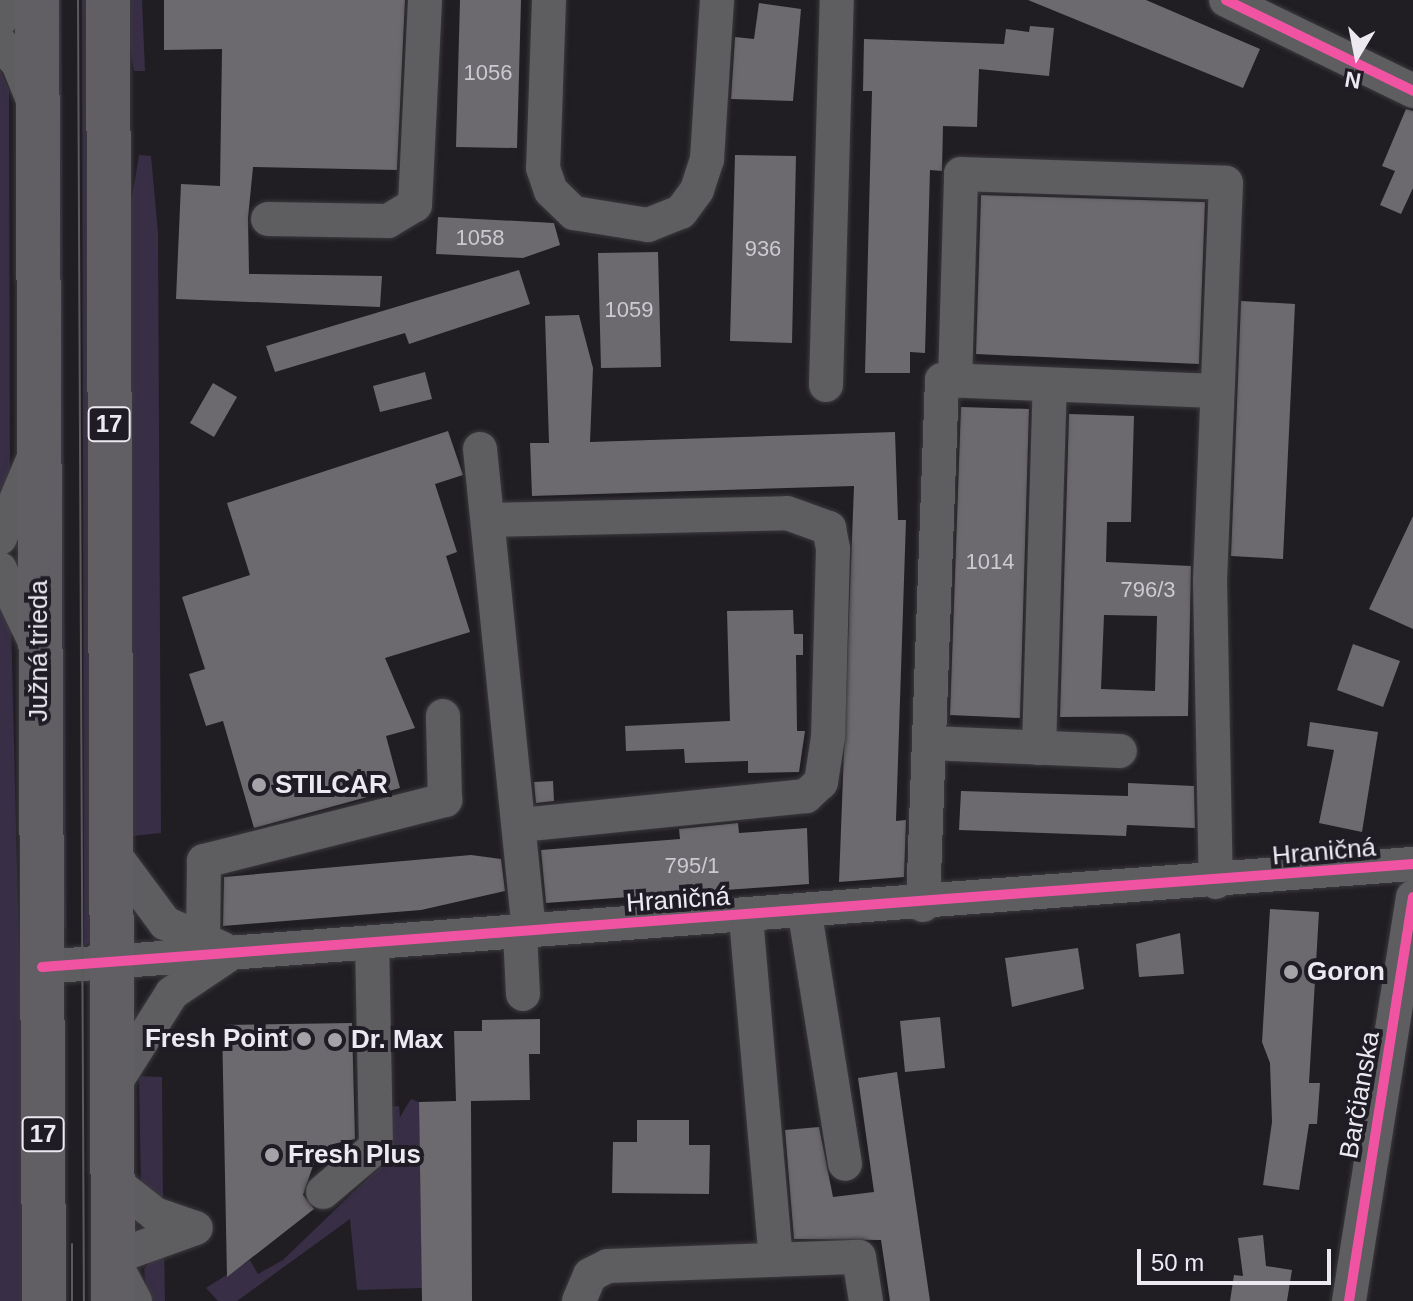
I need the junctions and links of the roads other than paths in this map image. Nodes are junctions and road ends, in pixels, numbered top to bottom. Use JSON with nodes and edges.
{"nodes":[{"id":1,"x":15,"y":0,"type":"edge"},
{"id":2,"x":37,"y":0,"type":"edge"},
{"id":3,"x":108,"y":0,"type":"edge"},
{"id":4,"x":425,"y":0,"type":"edge"},
{"id":5,"x":549,"y":0,"type":"edge"},
{"id":6,"x":717,"y":0,"type":"edge"},
{"id":7,"x":837,"y":0,"type":"edge"},
{"id":8,"x":1226,"y":0,"type":"edge"},
{"id":9,"x":0,"y":20,"type":"edge"},
{"id":10,"x":0,"y":43,"type":"edge"},
{"id":11,"x":1413,"y":91,"type":"edge"},
{"id":12,"x":37,"y":114,"type":"junction"},
{"id":13,"x":268,"y":219,"type":"dead end"},
{"id":14,"x":955,"y":381,"type":"junction"},
{"id":15,"x":826,"y":385,"type":"dead end"},
{"id":16,"x":1050,"y":385,"type":"junction"},
{"id":17,"x":1217,"y":391,"type":"junction"},
{"id":18,"x":38,"y":441,"type":"junction"},
{"id":19,"x":480,"y":449,"type":"dead end"},
{"id":20,"x":488,"y":520,"type":"junction"},
{"id":21,"x":0,"y":538,"type":"edge"},
{"id":22,"x":0,"y":569,"type":"edge"},
{"id":23,"x":39,"y":655,"type":"junction"},
{"id":24,"x":443,"y":716,"type":"dead end"},
{"id":25,"x":929,"y":743,"type":"junction"},
{"id":26,"x":1039,"y":748,"type":"junction"},
{"id":27,"x":1120,"y":751,"type":"dead end"},
{"id":28,"x":519,"y":825,"type":"junction"},
{"id":29,"x":110,"y":848,"type":"junction"},
{"id":30,"x":1413,"y":864,"type":"edge"},
{"id":31,"x":1216,"y":882,"type":"junction"},
{"id":32,"x":1413,"y":897,"type":"edge"},
{"id":33,"x":923,"y":905,"type":"junction"},
{"id":34,"x":805,"y":914,"type":"junction"},
{"id":35,"x":746,"y":918,"type":"junction"},
{"id":36,"x":524,"y":933,"type":"junction"},
{"id":37,"x":372,"y":943,"type":"junction"},
{"id":38,"x":219,"y":947,"type":"junction"},
{"id":39,"x":110,"y":963,"type":"junction"},
{"id":40,"x":42,"y":967,"type":"junction"},
{"id":41,"x":1409,"y":972,"type":"edge"},
{"id":42,"x":523,"y":994,"type":"dead end"},
{"id":43,"x":112,"y":1089,"type":"junction"},
{"id":44,"x":845,"y":1164,"type":"dead end"},
{"id":45,"x":112,"y":1180,"type":"junction"},
{"id":46,"x":323,"y":1192,"type":"dead end"},
{"id":47,"x":112,"y":1258,"type":"junction"},
{"id":48,"x":776,"y":1260,"type":"junction"},
{"id":49,"x":40,"y":1292,"type":"edge"},
{"id":50,"x":113,"y":1301,"type":"edge"},
{"id":51,"x":135,"y":1301,"type":"edge"},
{"id":52,"x":579,"y":1301,"type":"edge"},
{"id":53,"x":866,"y":1301,"type":"edge"},
{"id":54,"x":1349,"y":1301,"type":"edge"}],
"edges":[{"from":1,"to":9,"type":"street"},
{"from":2,"to":12,"type":"main road","name":"Južná trieda","number":"17"},
{"from":3,"to":29,"type":"main road","number":"17"},
{"from":4,"to":13,"type":"street"},
{"from":5,"to":6,"type":"street"},
{"from":7,"to":15,"type":"street"},
{"from":8,"to":11,"type":"street"},
{"from":10,"to":12,"type":"street"},
{"from":12,"to":18,"type":"main road","name":"Južná trieda","number":"17"},
{"from":14,"to":16,"type":"street"},
{"from":14,"to":17,"type":"street"},
{"from":14,"to":25,"type":"street"},
{"from":16,"to":17,"type":"street"},
{"from":16,"to":26,"type":"street"},
{"from":17,"to":31,"type":"street"},
{"from":18,"to":21,"type":"street"},
{"from":18,"to":23,"type":"main road","name":"Južná trieda","number":"17"},
{"from":19,"to":20,"type":"street"},
{"from":20,"to":28,"type":"street"},
{"from":20,"to":28,"type":"street"},
{"from":22,"to":23,"type":"street"},
{"from":23,"to":40,"type":"main road","name":"Južná trieda","number":"17"},
{"from":24,"to":38,"type":"street"},
{"from":25,"to":26,"type":"street"},
{"from":25,"to":33,"type":"street"},
{"from":26,"to":27,"type":"street"},
{"from":28,"to":36,"type":"street"},
{"from":29,"to":38,"type":"street"},
{"from":29,"to":39,"type":"main road","number":"17"},
{"from":30,"to":31,"type":"street","name":"Hraničná"},
{"from":31,"to":33,"type":"street","name":"Hraničná"},
{"from":32,"to":41,"type":"street","name":"Barčianska"},
{"from":33,"to":34,"type":"street","name":"Hraničná"},
{"from":34,"to":35,"type":"street","name":"Hraničná"},
{"from":34,"to":44,"type":"street"},
{"from":35,"to":36,"type":"street","name":"Hraničná"},
{"from":35,"to":48,"type":"street"},
{"from":36,"to":37,"type":"street","name":"Hraničná"},
{"from":36,"to":42,"type":"street"},
{"from":37,"to":38,"type":"street","name":"Hraničná"},
{"from":37,"to":46,"type":"street"},
{"from":38,"to":39,"type":"street","name":"Hraničná"},
{"from":38,"to":43,"type":"street"},
{"from":39,"to":40,"type":"street","name":"Hraničná"},
{"from":39,"to":43,"type":"main road","number":"17"},
{"from":40,"to":49,"type":"main road","name":"Južná trieda","number":"17"},
{"from":41,"to":54,"type":"street","name":"Barčianska"},
{"from":43,"to":45,"type":"main road","number":"17"},
{"from":45,"to":47,"type":"main road","number":"17"},
{"from":45,"to":47,"type":"street"},
{"from":47,"to":50,"type":"main road","number":"17"},
{"from":47,"to":51,"type":"street"},
{"from":48,"to":52,"type":"street"},
{"from":48,"to":53,"type":"street"}]}
